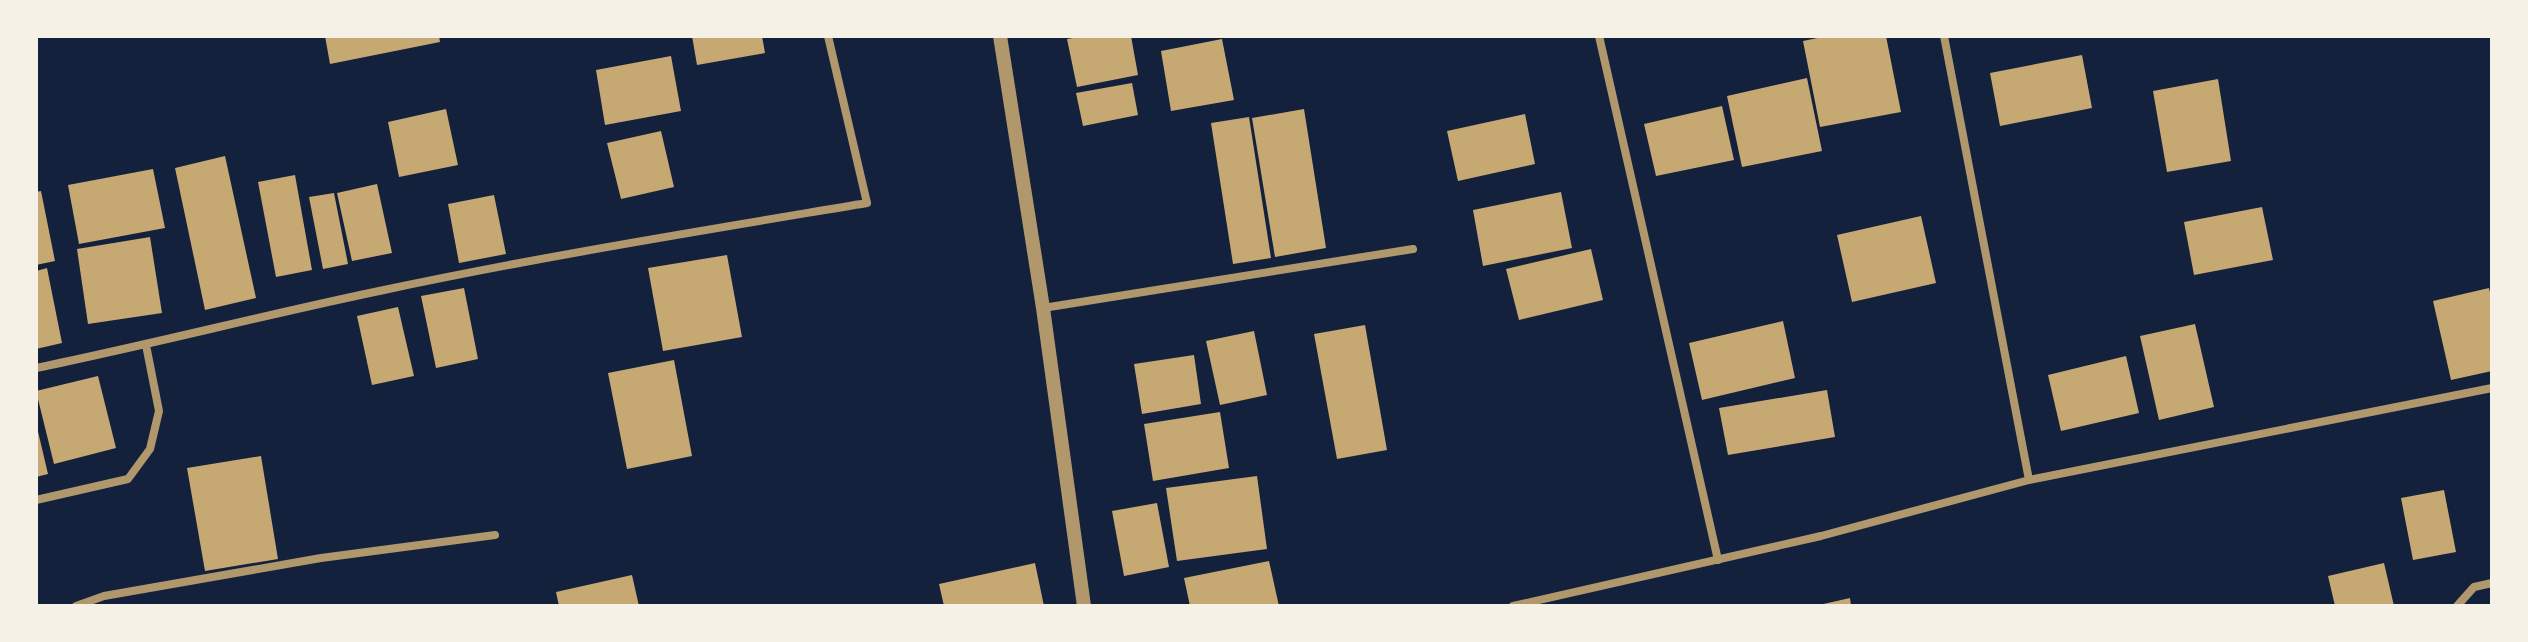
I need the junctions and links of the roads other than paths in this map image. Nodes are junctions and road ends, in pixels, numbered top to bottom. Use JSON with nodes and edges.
{"nodes":[{"id":1,"x":828,"y":36,"type":"edge"},
{"id":2,"x":1000,"y":36,"type":"edge"},
{"id":3,"x":1599,"y":36,"type":"edge"},
{"id":4,"x":1944,"y":36,"type":"edge"},
{"id":5,"x":1413,"y":249,"type":"dead end"},
{"id":6,"x":1043,"y":308,"type":"junction"},
{"id":7,"x":146,"y":345,"type":"junction"},
{"id":8,"x":36,"y":368,"type":"edge"},
{"id":9,"x":2492,"y":388,"type":"edge"},
{"id":10,"x":2029,"y":480,"type":"junction"},
{"id":11,"x":36,"y":500,"type":"edge"},
{"id":12,"x":495,"y":535,"type":"dead end"},
{"id":13,"x":1718,"y":560,"type":"junction"},
{"id":14,"x":2492,"y":583,"type":"edge"},
{"id":15,"x":76,"y":606,"type":"edge"},
{"id":16,"x":1084,"y":606,"type":"edge"},
{"id":17,"x":1513,"y":606,"type":"edge"},
{"id":18,"x":2457,"y":606,"type":"edge"}],
"edges":[{"from":1,"to":7,"type":"street"},
{"from":2,"to":6,"type":"street"},
{"from":3,"to":13,"type":"street"},
{"from":4,"to":10,"type":"street"},
{"from":5,"to":6,"type":"street"},
{"from":6,"to":16,"type":"street"},
{"from":7,"to":8,"type":"street"},
{"from":7,"to":11,"type":"street"},
{"from":9,"to":10,"type":"street"},
{"from":10,"to":13,"type":"street"},
{"from":12,"to":15,"type":"street"},
{"from":13,"to":17,"type":"street"},
{"from":14,"to":18,"type":"street"}]}
